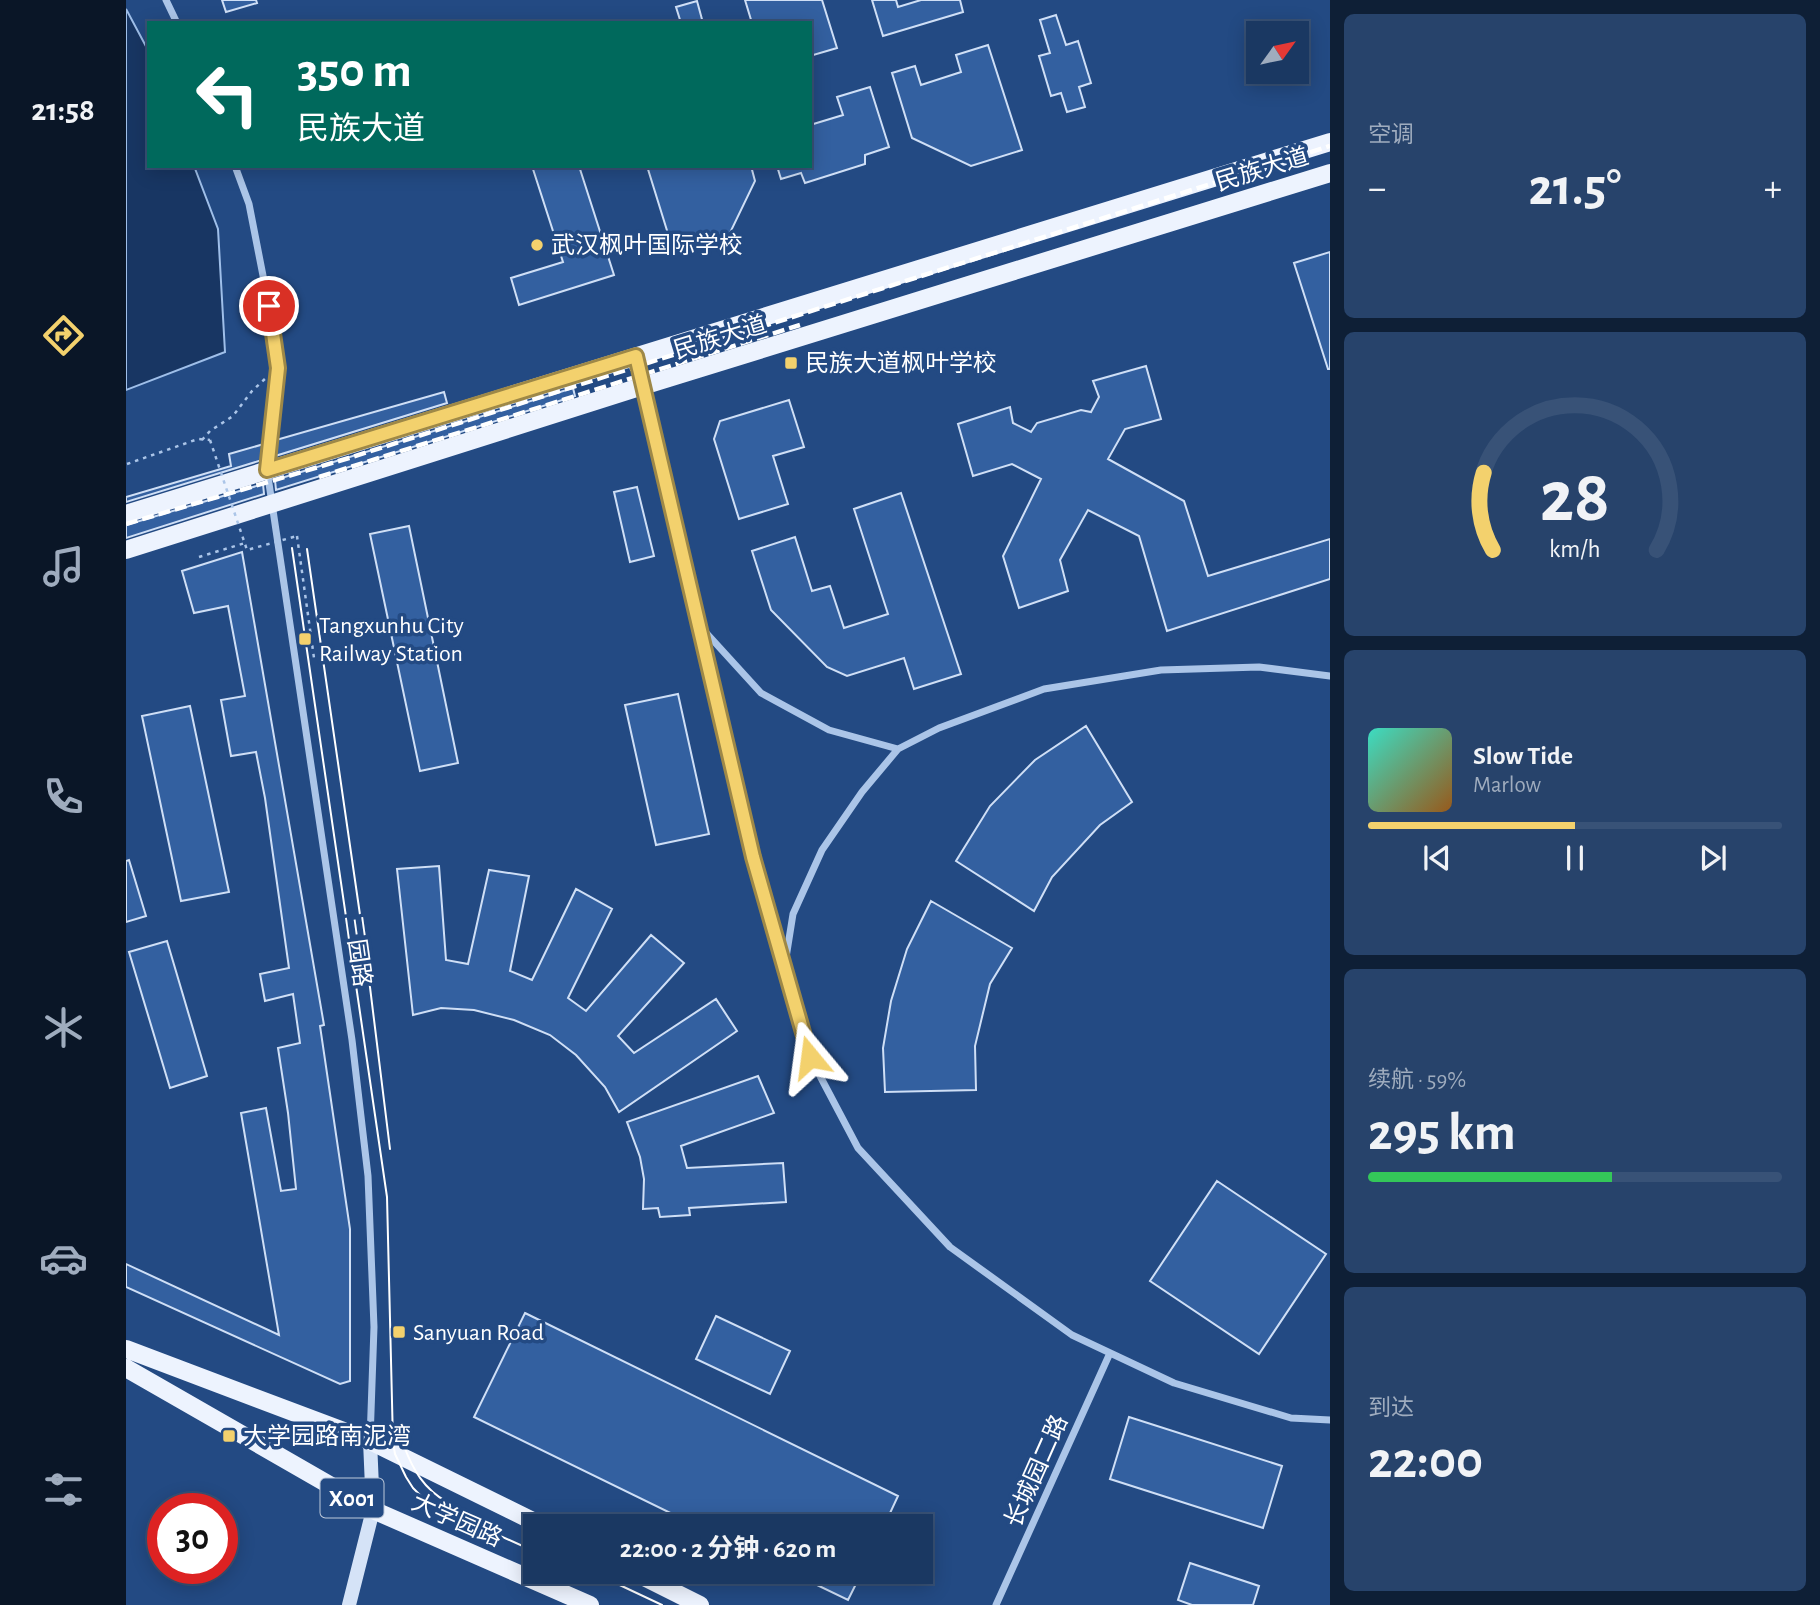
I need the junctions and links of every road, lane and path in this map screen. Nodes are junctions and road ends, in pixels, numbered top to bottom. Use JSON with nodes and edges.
{"nodes":[{"id":1,"x":166,"y":0,"type":"edge"},
{"id":2,"x":176,"y":21,"type":"edge"},
{"id":3,"x":1330,"y":142,"type":"edge"},
{"id":4,"x":236,"y":168,"type":"edge"},
{"id":5,"x":1330,"y":173,"type":"edge"},
{"id":6,"x":636,"y":356,"type":"junction"},
{"id":7,"x":278,"y":368,"type":"junction"},
{"id":8,"x":643,"y":386,"type":"junction"},
{"id":9,"x":202,"y":440,"type":"junction"},
{"id":10,"x":127,"y":464,"type":"edge"},
{"id":11,"x":267,"y":470,"type":"junction"},
{"id":12,"x":272,"y":504,"type":"junction"},
{"id":13,"x":126,"y":514,"type":"edge"},
{"id":14,"x":245,"y":543,"type":"junction"},
{"id":15,"x":126,"y":550,"type":"edge"},
{"id":16,"x":199,"y":557,"type":"dead end"},
{"id":17,"x":699,"y":624,"type":"junction"},
{"id":18,"x":314,"y":658,"type":"dead end"},
{"id":19,"x":1330,"y":676,"type":"edge"},
{"id":20,"x":898,"y":749,"type":"junction"},
{"id":21,"x":784,"y":967,"type":"junction"},
{"id":22,"x":126,"y":1349,"type":"edge"},
{"id":23,"x":1110,"y":1353,"type":"junction"},
{"id":24,"x":126,"y":1368,"type":"edge"},
{"id":25,"x":1330,"y":1420,"type":"edge"},
{"id":26,"x":370,"y":1441,"type":"junction"},
{"id":27,"x":373,"y":1510,"type":"junction"},
{"id":28,"x":523,"y":1516,"type":"edge"},
{"id":29,"x":658,"y":1584,"type":"edge"},
{"id":30,"x":349,"y":1605,"type":"edge"},
{"id":31,"x":590,"y":1605,"type":"edge"},
{"id":32,"x":701,"y":1605,"type":"edge"},
{"id":33,"x":996,"y":1605,"type":"edge"}],
"edges":[{"from":1,"to":2,"type":"street"},
{"from":3,"to":6,"type":"main road","name":"民族大道"},
{"from":4,"to":7,"type":"street","name":"三园路"},
{"from":5,"to":8,"type":"main road","name":"民族大道"},
{"from":6,"to":8,"type":"street"},
{"from":6,"to":11,"type":"main road","name":"民族大道"},
{"from":7,"to":9,"type":"path"},
{"from":7,"to":11,"type":"street","name":"三园路"},
{"from":8,"to":12,"type":"main road","name":"民族大道"},
{"from":8,"to":17,"type":"street"},
{"from":9,"to":10,"type":"path"},
{"from":9,"to":14,"type":"path","bridge":true},
{"from":11,"to":12,"type":"street","name":"三园路"},
{"from":11,"to":13,"type":"main road","name":"民族大道"},
{"from":12,"to":15,"type":"main road","name":"民族大道"},
{"from":12,"to":26,"type":"street","name":"三园路"},
{"from":14,"to":16,"type":"path"},
{"from":14,"to":18,"type":"path","bridge":true},
{"from":17,"to":20,"type":"street"},
{"from":17,"to":21,"type":"street"},
{"from":19,"to":20,"type":"street"},
{"from":20,"to":21,"type":"street"},
{"from":21,"to":23,"type":"street"},
{"from":22,"to":26,"type":"main road","name":"大学园路","number":"X001"},
{"from":23,"to":25,"type":"street"},
{"from":23,"to":33,"type":"street","name":"长城园二路"},
{"from":24,"to":27,"type":"main road","name":"大学园路","number":"X001"},
{"from":26,"to":27,"type":"street"},
{"from":26,"to":28,"type":"main road","name":"大学园路","number":"X001"},
{"from":27,"to":30,"type":"street"},
{"from":27,"to":31,"type":"main road","name":"大学园路","number":"X001"},
{"from":29,"to":32,"type":"main road"}]}
